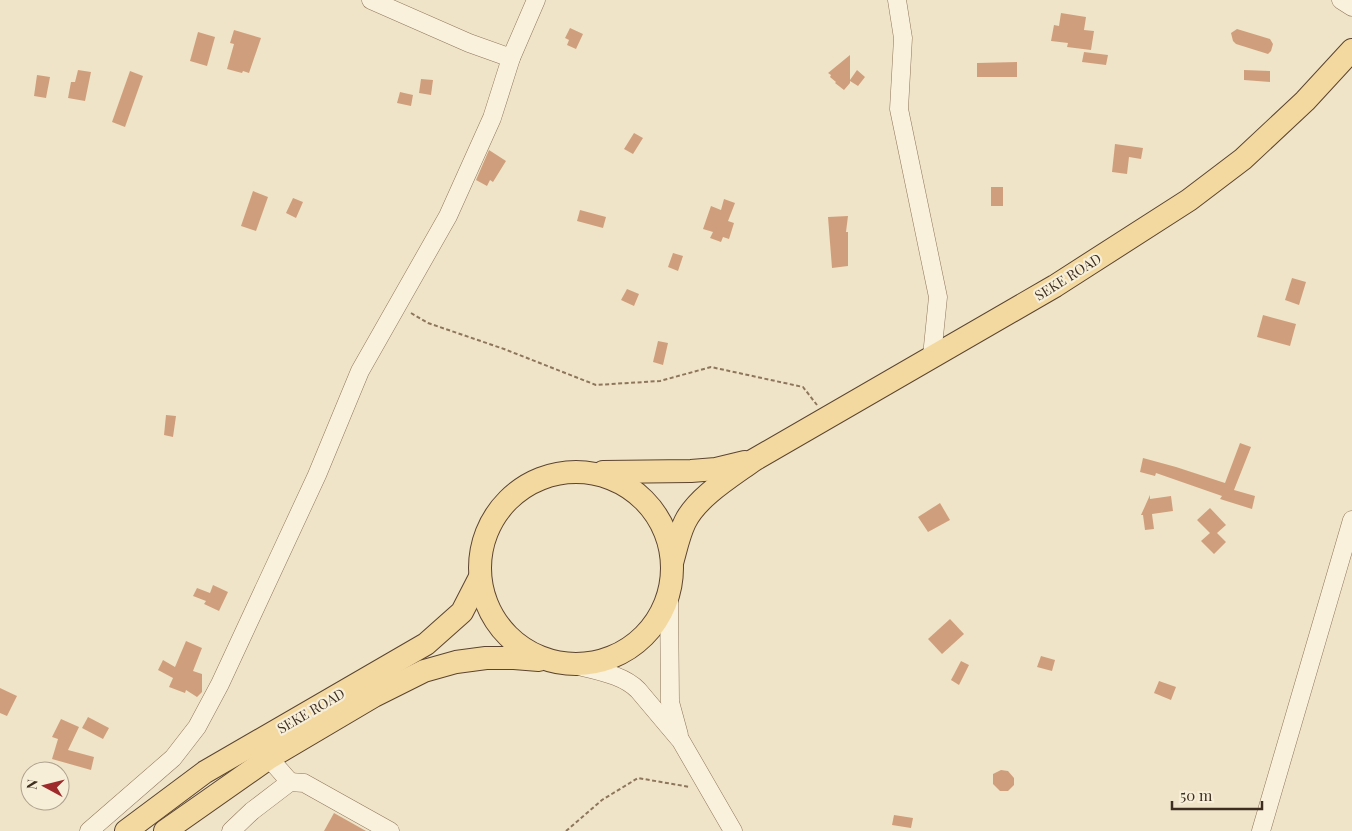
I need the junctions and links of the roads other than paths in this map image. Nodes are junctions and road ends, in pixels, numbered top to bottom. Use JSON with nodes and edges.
{"nodes":[{"id":1,"x":370,"y":0,"type":"edge"},
{"id":2,"x":536,"y":0,"type":"edge"},
{"id":3,"x":897,"y":0,"type":"edge"},
{"id":4,"x":1341,"y":0,"type":"edge"},
{"id":5,"x":1352,"y":7,"type":"edge"},
{"id":6,"x":1352,"y":50,"type":"edge"},
{"id":7,"x":512,"y":58,"type":"junction"},
{"id":8,"x":932,"y":356,"type":"junction"},
{"id":9,"x":754,"y":460,"type":"junction"},
{"id":10,"x":591,"y":473,"type":"junction"},
{"id":11,"x":1352,"y":520,"type":"edge"},
{"id":12,"x":672,"y":562,"type":"junction"},
{"id":13,"x":480,"y":577,"type":"junction"},
{"id":14,"x":669,"y":593,"type":"junction"},
{"id":15,"x":547,"y":661,"type":"junction"},
{"id":16,"x":575,"y":665,"type":"junction"},
{"id":17,"x":681,"y":741,"type":"junction"},
{"id":18,"x":269,"y":758,"type":"junction"},
{"id":19,"x":290,"y":782,"type":"junction"},
{"id":20,"x":89,"y":831,"type":"edge"},
{"id":21,"x":126,"y":831,"type":"edge"},
{"id":22,"x":165,"y":831,"type":"edge"},
{"id":23,"x":231,"y":831,"type":"edge"},
{"id":24,"x":390,"y":831,"type":"edge"},
{"id":25,"x":733,"y":831,"type":"edge"},
{"id":26,"x":1261,"y":831,"type":"edge"}],
"edges":[{"from":1,"to":7,"type":"street"},
{"from":2,"to":7,"type":"street"},
{"from":3,"to":8,"type":"street"},
{"from":4,"to":5,"type":"street"},
{"from":6,"to":8,"type":"main road","name":"SEKE ROAD"},
{"from":7,"to":20,"type":"street"},
{"from":8,"to":9,"type":"main road","name":"SEKE ROAD"},
{"from":9,"to":10,"type":"main road"},
{"from":9,"to":12,"type":"main road"},
{"from":10,"to":12,"type":"main road","name":"SEKE ROAD"},
{"from":10,"to":13,"type":"main road","name":"SEKE ROAD"},
{"from":11,"to":26,"type":"street"},
{"from":12,"to":14,"type":"main road","name":"SEKE ROAD"},
{"from":13,"to":15,"type":"main road","name":"SEKE ROAD"},
{"from":13,"to":21,"type":"main road","name":"SEKE ROAD"},
{"from":14,"to":16,"type":"main road","name":"SEKE ROAD"},
{"from":14,"to":17,"type":"street"},
{"from":15,"to":16,"type":"main road","name":"SEKE ROAD"},
{"from":15,"to":18,"type":"main road","name":"SEKE ROAD"},
{"from":16,"to":17,"type":"street"},
{"from":17,"to":25,"type":"street"},
{"from":18,"to":19,"type":"street"},
{"from":18,"to":22,"type":"main road","name":"SEKE ROAD"},
{"from":19,"to":23,"type":"street"},
{"from":19,"to":24,"type":"street"}]}
